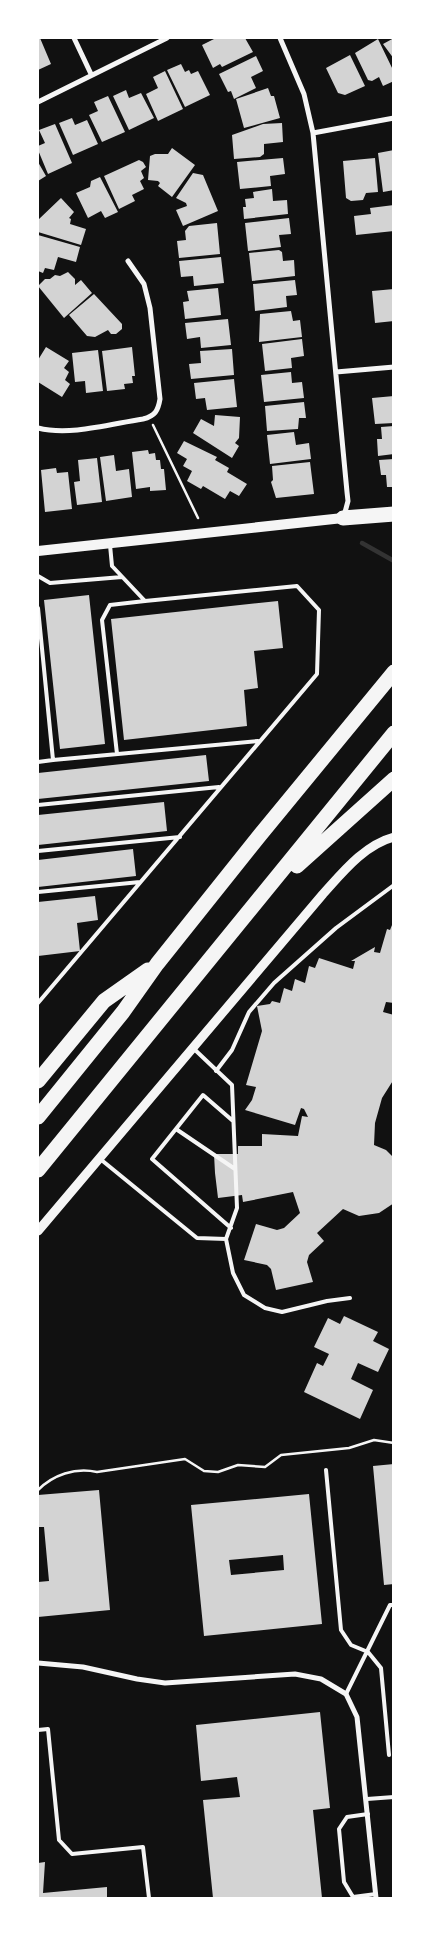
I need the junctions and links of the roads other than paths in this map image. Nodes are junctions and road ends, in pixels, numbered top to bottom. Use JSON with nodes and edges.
{"nodes":[{"id":1,"x":74,"y":38,"type":"edge"},
{"id":2,"x":167,"y":38,"type":"edge"},
{"id":3,"x":280,"y":38,"type":"edge"},
{"id":4,"x":91,"y":74,"type":"junction"},
{"id":5,"x":38,"y":102,"type":"edge"},
{"id":6,"x":394,"y":118,"type":"edge"},
{"id":7,"x":313,"y":132,"type":"junction"},
{"id":8,"x":128,"y":261,"type":"dead end"},
{"id":9,"x":394,"y":366,"type":"edge"},
{"id":10,"x":336,"y":372,"type":"junction"},
{"id":11,"x":38,"y":428,"type":"edge"},
{"id":12,"x":394,"y":514,"type":"edge"},
{"id":13,"x":344,"y":518,"type":"junction"},
{"id":14,"x":110,"y":544,"type":"junction"},
{"id":15,"x":38,"y":551,"type":"edge"},
{"id":16,"x":38,"y":576,"type":"edge"},
{"id":17,"x":122,"y":577,"type":"junction"},
{"id":18,"x":145,"y":601,"type":"junction"},
{"id":19,"x":38,"y":608,"type":"edge"},
{"id":20,"x":394,"y":672,"type":"edge"},
{"id":21,"x":394,"y":733,"type":"edge"},
{"id":22,"x":258,"y":741,"type":"junction"},
{"id":23,"x":117,"y":754,"type":"junction"},
{"id":24,"x":53,"y":760,"type":"junction"},
{"id":25,"x":38,"y":762,"type":"edge"},
{"id":26,"x":394,"y":779,"type":"edge"},
{"id":27,"x":219,"y":787,"type":"junction"},
{"id":28,"x":38,"y":805,"type":"edge"},
{"id":29,"x":180,"y":837,"type":"junction"},
{"id":30,"x":394,"y":837,"type":"edge"},
{"id":31,"x":38,"y":851,"type":"edge"},
{"id":32,"x":141,"y":882,"type":"junction"},
{"id":33,"x":394,"y":885,"type":"edge"},
{"id":34,"x":38,"y":892,"type":"edge"},
{"id":35,"x":260,"y":899,"type":"junction"},
{"id":36,"x":157,"y":964,"type":"junction"},
{"id":37,"x":38,"y":1003,"type":"edge"},
{"id":38,"x":192,"y":1048,"type":"junction"},
{"id":39,"x":216,"y":1071,"type":"junction"},
{"id":40,"x":38,"y":1081,"type":"edge"},
{"id":41,"x":38,"y":1117,"type":"edge"},
{"id":42,"x":233,"y":1121,"type":"junction"},
{"id":43,"x":176,"y":1129,"type":"junction"},
{"id":44,"x":99,"y":1158,"type":"junction"},
{"id":45,"x":236,"y":1169,"type":"junction"},
{"id":46,"x":38,"y":1170,"type":"edge"},
{"id":47,"x":231,"y":1228,"type":"junction"},
{"id":48,"x":38,"y":1231,"type":"edge"},
{"id":49,"x":226,"y":1239,"type":"junction"},
{"id":50,"x":350,"y":1298,"type":"dead end"},
{"id":51,"x":326,"y":1470,"type":"dead end"},
{"id":52,"x":394,"y":1605,"type":"edge"},
{"id":53,"x":368,"y":1652,"type":"junction"},
{"id":54,"x":38,"y":1663,"type":"edge"},
{"id":55,"x":346,"y":1694,"type":"junction"},
{"id":56,"x":38,"y":1730,"type":"edge"},
{"id":57,"x":389,"y":1755,"type":"dead end"},
{"id":58,"x":394,"y":1797,"type":"edge"},
{"id":59,"x":367,"y":1799,"type":"junction"},
{"id":60,"x":368,"y":1814,"type":"junction"},
{"id":61,"x":376,"y":1896,"type":"edge"},
{"id":62,"x":149,"y":1898,"type":"edge"}],
"edges":[{"from":1,"to":4,"type":"street"},
{"from":2,"to":4,"type":"street"},
{"from":3,"to":7,"type":"street"},
{"from":4,"to":5,"type":"street"},
{"from":6,"to":7,"type":"street"},
{"from":7,"to":10,"type":"street"},
{"from":8,"to":11,"type":"street"},
{"from":9,"to":10,"type":"street"},
{"from":10,"to":13,"type":"street"},
{"from":12,"to":13,"type":"highway"},
{"from":13,"to":14,"type":"main road"},
{"from":14,"to":15,"type":"main road"},
{"from":14,"to":17,"type":"lane"},
{"from":16,"to":17,"type":"lane"},
{"from":17,"to":18,"type":"lane"},
{"from":18,"to":22,"type":"lane"},
{"from":18,"to":23,"type":"lane"},
{"from":19,"to":24,"type":"lane"},
{"from":20,"to":36,"type":"highway"},
{"from":21,"to":35,"type":"highway"},
{"from":22,"to":23,"type":"lane"},
{"from":22,"to":27,"type":"lane"},
{"from":23,"to":24,"type":"lane"},
{"from":24,"to":25,"type":"lane"},
{"from":26,"to":35,"type":"highway"},
{"from":27,"to":28,"type":"lane"},
{"from":27,"to":29,"type":"lane"},
{"from":29,"to":31,"type":"lane"},
{"from":29,"to":32,"type":"lane"},
{"from":30,"to":38,"type":"street"},
{"from":32,"to":34,"type":"lane"},
{"from":32,"to":37,"type":"lane"},
{"from":33,"to":39,"type":"lane"},
{"from":35,"to":46,"type":"highway"},
{"from":36,"to":40,"type":"highway"},
{"from":36,"to":41,"type":"highway"},
{"from":38,"to":39,"type":"lane"},
{"from":38,"to":44,"type":"street"},
{"from":39,"to":42,"type":"lane"},
{"from":42,"to":43,"type":"lane"},
{"from":42,"to":45,"type":"lane"},
{"from":43,"to":45,"type":"lane"},
{"from":43,"to":47,"type":"lane"},
{"from":44,"to":48,"type":"street"},
{"from":44,"to":49,"type":"lane"},
{"from":45,"to":47,"type":"lane"},
{"from":47,"to":49,"type":"lane"},
{"from":49,"to":50,"type":"lane"},
{"from":51,"to":53,"type":"lane"},
{"from":52,"to":53,"type":"lane"},
{"from":53,"to":55,"type":"lane"},
{"from":53,"to":57,"type":"lane"},
{"from":54,"to":55,"type":"street"},
{"from":55,"to":59,"type":"street"},
{"from":56,"to":62,"type":"lane"},
{"from":58,"to":59,"type":"lane"},
{"from":59,"to":60,"type":"street"},
{"from":60,"to":61,"type":"street"},
{"from":60,"to":61,"type":"lane"}]}
